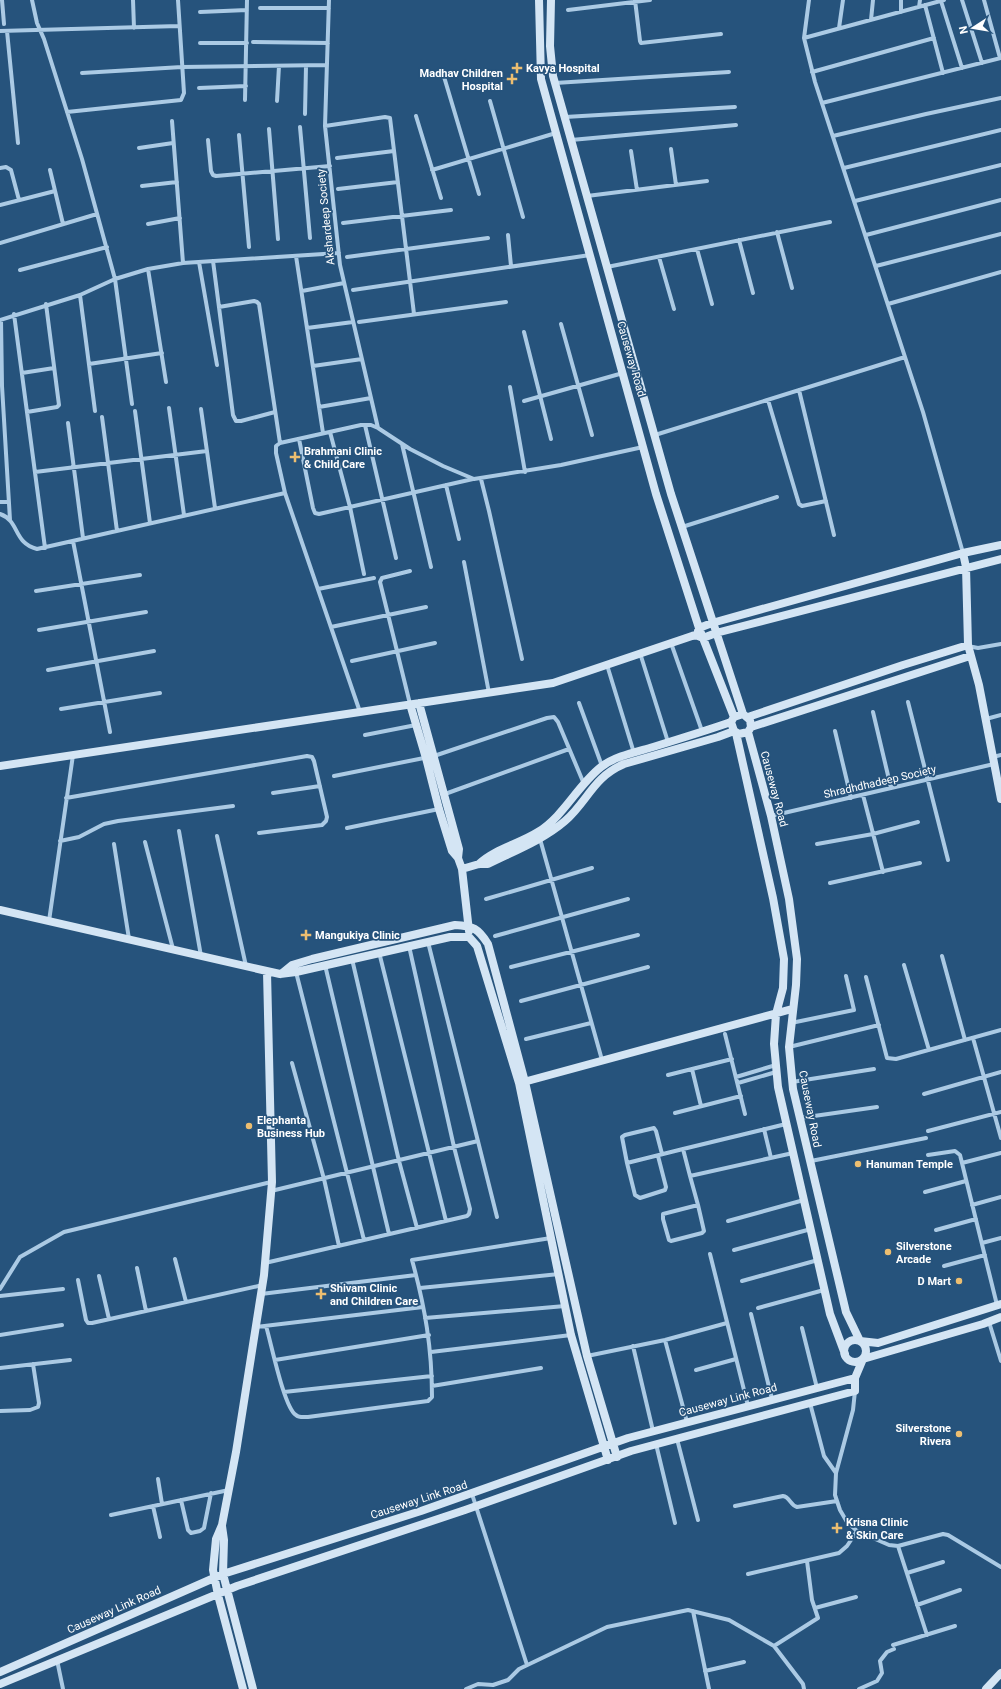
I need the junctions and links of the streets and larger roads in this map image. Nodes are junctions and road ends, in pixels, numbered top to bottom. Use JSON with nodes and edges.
{"nodes":[{"id":1,"x":2,"y":0,"type":"edge"},
{"id":2,"x":32,"y":0,"type":"edge"},
{"id":3,"x":132,"y":0,"type":"edge"},
{"id":4,"x":178,"y":0,"type":"edge"},
{"id":5,"x":247,"y":0,"type":"edge"},
{"id":6,"x":329,"y":0,"type":"edge"},
{"id":7,"x":539,"y":0,"type":"edge"},
{"id":8,"x":551,"y":0,"type":"edge"},
{"id":9,"x":650,"y":0,"type":"edge"},
{"id":10,"x":809,"y":0,"type":"edge"},
{"id":11,"x":843,"y":0,"type":"edge"},
{"id":12,"x":873,"y":0,"type":"edge"},
{"id":13,"x":901,"y":0,"type":"edge"},
{"id":14,"x":920,"y":0,"type":"edge"},
{"id":15,"x":962,"y":0,"type":"edge"},
{"id":16,"x":984,"y":0,"type":"edge"},
{"id":17,"x":635,"y":1,"type":"edge"},
{"id":18,"x":940,"y":1,"type":"edge"},
{"id":19,"x":925,"y":5,"type":"junction"},
{"id":20,"x":919,"y":7,"type":"junction"},
{"id":21,"x":260,"y":8,"type":"dead end"},
{"id":22,"x":329,"y":8,"type":"junction"},
{"id":23,"x":247,"y":10,"type":"junction"},
{"id":24,"x":568,"y":10,"type":"dead end"},
{"id":25,"x":200,"y":12,"type":"dead end"},
{"id":26,"x":901,"y":12,"type":"junction"},
{"id":27,"x":871,"y":20,"type":"junction"},
{"id":28,"x":4,"y":24,"type":"dead end"},
{"id":29,"x":179,"y":26,"type":"junction"},
{"id":30,"x":134,"y":28,"type":"junction"},
{"id":31,"x":839,"y":28,"type":"junction"},
{"id":32,"x":0,"y":31,"type":"edge"},
{"id":33,"x":7,"y":31,"type":"junction"},
{"id":34,"x":40,"y":31,"type":"junction"},
{"id":35,"x":721,"y":34,"type":"dead end"},
{"id":36,"x":804,"y":38,"type":"junction"},
{"id":37,"x":934,"y":38,"type":"junction"},
{"id":38,"x":253,"y":42,"type":"dead end"},
{"id":39,"x":200,"y":43,"type":"dead end"},
{"id":40,"x":328,"y":43,"type":"junction"},
{"id":41,"x":247,"y":44,"type":"junction"},
{"id":42,"x":1000,"y":58,"type":"edge"},
{"id":43,"x":982,"y":63,"type":"junction"},
{"id":44,"x":327,"y":65,"type":"junction"},
{"id":45,"x":246,"y":66,"type":"junction"},
{"id":46,"x":279,"y":66,"type":"junction"},
{"id":47,"x":306,"y":66,"type":"junction"},
{"id":48,"x":182,"y":67,"type":"junction"},
{"id":49,"x":962,"y":68,"type":"junction"},
{"id":50,"x":442,"y":70,"type":"dead end"},
{"id":51,"x":729,"y":72,"type":"dead end"},
{"id":52,"x":812,"y":72,"type":"junction"},
{"id":53,"x":82,"y":73,"type":"dead end"},
{"id":54,"x":943,"y":73,"type":"junction"},
{"id":55,"x":555,"y":83,"type":"junction"},
{"id":56,"x":246,"y":86,"type":"junction"},
{"id":57,"x":200,"y":88,"type":"dead end"},
{"id":58,"x":1001,"y":98,"type":"edge"},
{"id":59,"x":245,"y":100,"type":"dead end"},
{"id":60,"x":276,"y":101,"type":"dead end"},
{"id":61,"x":490,"y":101,"type":"dead end"},
{"id":62,"x":822,"y":103,"type":"junction"},
{"id":63,"x":735,"y":107,"type":"dead end"},
{"id":64,"x":67,"y":112,"type":"junction"},
{"id":65,"x":305,"y":114,"type":"dead end"},
{"id":66,"x":416,"y":116,"type":"dead end"},
{"id":67,"x":565,"y":116,"type":"junction"},
{"id":68,"x":172,"y":122,"type":"dead end"},
{"id":69,"x":736,"y":124,"type":"dead end"},
{"id":70,"x":325,"y":126,"type":"junction"},
{"id":71,"x":300,"y":127,"type":"dead end"},
{"id":72,"x":269,"y":129,"type":"dead end"},
{"id":73,"x":1001,"y":130,"type":"edge"},
{"id":74,"x":556,"y":133,"type":"junction"},
{"id":75,"x":239,"y":135,"type":"dead end"},
{"id":76,"x":833,"y":136,"type":"junction"},
{"id":77,"x":208,"y":140,"type":"dead end"},
{"id":78,"x":571,"y":140,"type":"junction"},
{"id":79,"x":18,"y":143,"type":"dead end"},
{"id":80,"x":174,"y":143,"type":"junction"},
{"id":81,"x":138,"y":148,"type":"dead end"},
{"id":82,"x":504,"y":149,"type":"junction"},
{"id":83,"x":671,"y":149,"type":"dead end"},
{"id":84,"x":394,"y":151,"type":"junction"},
{"id":85,"x":631,"y":151,"type":"dead end"},
{"id":86,"x":337,"y":158,"type":"dead end"},
{"id":87,"x":469,"y":159,"type":"junction"},
{"id":88,"x":1001,"y":165,"type":"edge"},
{"id":89,"x":330,"y":166,"type":"junction"},
{"id":90,"x":0,"y":168,"type":"edge"},
{"id":91,"x":844,"y":168,"type":"junction"},
{"id":92,"x":304,"y":169,"type":"junction"},
{"id":93,"x":50,"y":170,"type":"dead end"},
{"id":94,"x":432,"y":170,"type":"junction"},
{"id":95,"x":273,"y":172,"type":"junction"},
{"id":96,"x":243,"y":174,"type":"junction"},
{"id":97,"x":707,"y":181,"type":"dead end"},
{"id":98,"x":177,"y":182,"type":"junction"},
{"id":99,"x":398,"y":182,"type":"junction"},
{"id":100,"x":676,"y":185,"type":"junction"},
{"id":101,"x":142,"y":186,"type":"dead end"},
{"id":102,"x":338,"y":190,"type":"dead end"},
{"id":103,"x":637,"y":190,"type":"junction"},
{"id":104,"x":55,"y":191,"type":"junction"},
{"id":105,"x":480,"y":194,"type":"dead end"},
{"id":106,"x":587,"y":196,"type":"junction"},
{"id":107,"x":441,"y":198,"type":"dead end"},
{"id":108,"x":19,"y":200,"type":"junction"},
{"id":109,"x":1001,"y":200,"type":"edge"},
{"id":110,"x":855,"y":201,"type":"junction"},
{"id":111,"x":0,"y":205,"type":"edge"},
{"id":112,"x":451,"y":210,"type":"dead end"},
{"id":113,"x":97,"y":214,"type":"junction"},
{"id":114,"x":402,"y":216,"type":"junction"},
{"id":115,"x":523,"y":217,"type":"dead end"},
{"id":116,"x":180,"y":218,"type":"junction"},
{"id":117,"x":830,"y":222,"type":"dead end"},
{"id":118,"x":343,"y":223,"type":"dead end"},
{"id":119,"x":63,"y":224,"type":"junction"},
{"id":120,"x":148,"y":224,"type":"dead end"},
{"id":121,"x":777,"y":232,"type":"junction"},
{"id":122,"x":1001,"y":234,"type":"edge"},
{"id":123,"x":866,"y":235,"type":"junction"},
{"id":124,"x":508,"y":236,"type":"dead end"},
{"id":125,"x":310,"y":238,"type":"dead end"},
{"id":126,"x":488,"y":238,"type":"dead end"},
{"id":127,"x":278,"y":239,"type":"dead end"},
{"id":128,"x":739,"y":240,"type":"junction"},
{"id":129,"x":0,"y":243,"type":"edge"},
{"id":130,"x":107,"y":247,"type":"junction"},
{"id":131,"x":249,"y":247,"type":"dead end"},
{"id":132,"x":406,"y":249,"type":"junction"},
{"id":133,"x":697,"y":249,"type":"junction"},
{"id":134,"x":338,"y":253,"type":"junction"},
{"id":135,"x":590,"y":255,"type":"junction"},
{"id":136,"x":296,"y":256,"type":"junction"},
{"id":137,"x":347,"y":257,"type":"dead end"},
{"id":138,"x":659,"y":257,"type":"junction"},
{"id":139,"x":213,"y":261,"type":"junction"},
{"id":140,"x":199,"y":262,"type":"junction"},
{"id":141,"x":183,"y":263,"type":"junction"},
{"id":142,"x":511,"y":266,"type":"junction"},
{"id":143,"x":876,"y":266,"type":"junction"},
{"id":144,"x":607,"y":267,"type":"junction"},
{"id":145,"x":148,"y":269,"type":"junction"},
{"id":146,"x":20,"y":270,"type":"dead end"},
{"id":147,"x":1001,"y":272,"type":"edge"},
{"id":148,"x":115,"y":279,"type":"junction"},
{"id":149,"x":410,"y":281,"type":"junction"},
{"id":150,"x":344,"y":283,"type":"junction"},
{"id":151,"x":792,"y":288,"type":"dead end"},
{"id":152,"x":353,"y":290,"type":"dead end"},
{"id":153,"x":302,"y":291,"type":"junction"},
{"id":154,"x":753,"y":293,"type":"dead end"},
{"id":155,"x":80,"y":295,"type":"junction"},
{"id":156,"x":506,"y":302,"type":"dead end"},
{"id":157,"x":46,"y":304,"type":"junction"},
{"id":158,"x":712,"y":304,"type":"dead end"},
{"id":159,"x":888,"y":304,"type":"junction"},
{"id":160,"x":219,"y":307,"type":"junction"},
{"id":161,"x":674,"y":308,"type":"dead end"},
{"id":162,"x":14,"y":314,"type":"junction"},
{"id":163,"x":414,"y":314,"type":"junction"},
{"id":164,"x":1,"y":320,"type":"edge"},
{"id":165,"x":353,"y":322,"type":"junction"},
{"id":166,"x":359,"y":322,"type":"dead end"},
{"id":167,"x":561,"y":324,"type":"dead end"},
{"id":168,"x":307,"y":328,"type":"junction"},
{"id":169,"x":524,"y":332,"type":"dead end"},
{"id":170,"x":162,"y":353,"type":"junction"},
{"id":171,"x":905,"y":357,"type":"junction"},
{"id":172,"x":126,"y":359,"type":"junction"},
{"id":173,"x":362,"y":359,"type":"junction"},
{"id":174,"x":89,"y":364,"type":"junction"},
{"id":175,"x":217,"y":365,"type":"dead end"},
{"id":176,"x":313,"y":366,"type":"junction"},
{"id":177,"x":54,"y":368,"type":"junction"},
{"id":178,"x":22,"y":373,"type":"junction"},
{"id":179,"x":623,"y":373,"type":"junction"},
{"id":180,"x":166,"y":382,"type":"dead end"},
{"id":181,"x":1,"y":386,"type":"edge"},
{"id":182,"x":578,"y":386,"type":"junction"},
{"id":183,"x":510,"y":387,"type":"dead end"},
{"id":184,"x":799,"y":390,"type":"junction"},
{"id":185,"x":541,"y":396,"type":"junction"},
{"id":186,"x":371,"y":398,"type":"junction"},
{"id":187,"x":768,"y":400,"type":"junction"},
{"id":188,"x":524,"y":401,"type":"dead end"},
{"id":189,"x":132,"y":404,"type":"dead end"},
{"id":190,"x":319,"y":407,"type":"junction"},
{"id":191,"x":169,"y":408,"type":"dead end"},
{"id":192,"x":201,"y":409,"type":"dead end"},
{"id":193,"x":95,"y":410,"type":"dead end"},
{"id":194,"x":27,"y":412,"type":"junction"},
{"id":195,"x":135,"y":412,"type":"dead end"},
{"id":196,"x":275,"y":412,"type":"junction"},
{"id":197,"x":102,"y":417,"type":"dead end"},
{"id":198,"x":68,"y":423,"type":"dead end"},
{"id":199,"x":365,"y":425,"type":"junction"},
{"id":200,"x":652,"y":425,"type":"junction"},
{"id":201,"x":378,"y":428,"type":"junction"},
{"id":202,"x":638,"y":428,"type":"junction"},
{"id":203,"x":330,"y":432,"type":"junction"},
{"id":204,"x":323,"y":434,"type":"junction"},
{"id":205,"x":592,"y":435,"type":"dead end"},
{"id":206,"x":654,"y":435,"type":"junction"},
{"id":207,"x":299,"y":439,"type":"junction"},
{"id":208,"x":551,"y":439,"type":"dead end"},
{"id":209,"x":280,"y":443,"type":"junction"},
{"id":210,"x":402,"y":444,"type":"junction"},
{"id":211,"x":659,"y":450,"type":"junction"},
{"id":212,"x":207,"y":451,"type":"junction"},
{"id":213,"x":645,"y":451,"type":"junction"},
{"id":214,"x":175,"y":455,"type":"junction"},
{"id":215,"x":0,"y":456,"type":"edge"},
{"id":216,"x":6,"y":456,"type":"junction"},
{"id":217,"x":141,"y":459,"type":"junction"},
{"id":218,"x":108,"y":463,"type":"junction"},
{"id":219,"x":74,"y":467,"type":"junction"},
{"id":220,"x":35,"y":472,"type":"junction"},
{"id":221,"x":525,"y":472,"type":"junction"},
{"id":222,"x":474,"y":479,"type":"junction"},
{"id":223,"x":481,"y":479,"type":"junction"},
{"id":224,"x":446,"y":485,"type":"junction"},
{"id":225,"x":413,"y":492,"type":"junction"},
{"id":226,"x":285,"y":493,"type":"junction"},
{"id":227,"x":777,"y":497,"type":"dead end"},
{"id":228,"x":382,"y":499,"type":"junction"},
{"id":229,"x":826,"y":501,"type":"junction"},
{"id":230,"x":0,"y":502,"type":"edge"},
{"id":231,"x":9,"y":502,"type":"junction"},
{"id":232,"x":350,"y":507,"type":"junction"},
{"id":233,"x":215,"y":508,"type":"junction"},
{"id":234,"x":0,"y":514,"type":"edge"},
{"id":235,"x":184,"y":516,"type":"junction"},
{"id":236,"x":10,"y":520,"type":"junction"},
{"id":237,"x":150,"y":523,"type":"junction"},
{"id":238,"x":682,"y":527,"type":"junction"},
{"id":239,"x":117,"y":531,"type":"junction"},
{"id":240,"x":834,"y":535,"type":"dead end"},
{"id":241,"x":83,"y":538,"type":"junction"},
{"id":242,"x":459,"y":539,"type":"dead end"},
{"id":243,"x":74,"y":541,"type":"junction"},
{"id":244,"x":1001,"y":545,"type":"edge"},
{"id":245,"x":45,"y":548,"type":"junction"},
{"id":246,"x":963,"y":553,"type":"junction"},
{"id":247,"x":396,"y":558,"type":"dead end"},
{"id":248,"x":1001,"y":558,"type":"edge"},
{"id":249,"x":464,"y":562,"type":"dead end"},
{"id":250,"x":431,"y":567,"type":"dead end"},
{"id":251,"x":966,"y":567,"type":"junction"},
{"id":252,"x":410,"y":571,"type":"dead end"},
{"id":253,"x":364,"y":574,"type":"dead end"},
{"id":254,"x":140,"y":575,"type":"dead end"},
{"id":255,"x":374,"y":578,"type":"dead end"},
{"id":256,"x":82,"y":584,"type":"junction"},
{"id":257,"x":318,"y":589,"type":"junction"},
{"id":258,"x":36,"y":591,"type":"dead end"},
{"id":259,"x":426,"y":607,"type":"dead end"},
{"id":260,"x":146,"y":612,"type":"dead end"},
{"id":261,"x":388,"y":615,"type":"junction"},
{"id":262,"x":89,"y":621,"type":"junction"},
{"id":263,"x":712,"y":623,"type":"junction"},
{"id":264,"x":331,"y":627,"type":"junction"},
{"id":265,"x":39,"y":630,"type":"dead end"},
{"id":266,"x":716,"y":633,"type":"junction"},
{"id":267,"x":699,"y":634,"type":"junction"},
{"id":268,"x":435,"y":643,"type":"dead end"},
{"id":269,"x":671,"y":643,"type":"junction"},
{"id":270,"x":1001,"y":644,"type":"edge"},
{"id":271,"x":968,"y":645,"type":"junction"},
{"id":272,"x":978,"y":648,"type":"junction"},
{"id":273,"x":154,"y":651,"type":"dead end"},
{"id":274,"x":397,"y":652,"type":"junction"},
{"id":275,"x":640,"y":653,"type":"junction"},
{"id":276,"x":970,"y":656,"type":"junction"},
{"id":277,"x":522,"y":658,"type":"dead end"},
{"id":278,"x":97,"y":661,"type":"junction"},
{"id":279,"x":352,"y":661,"type":"dead end"},
{"id":280,"x":607,"y":665,"type":"junction"},
{"id":281,"x":48,"y":670,"type":"dead end"},
{"id":282,"x":489,"y":692,"type":"junction"},
{"id":283,"x":160,"y":693,"type":"dead end"},
{"id":284,"x":105,"y":702,"type":"junction"},
{"id":285,"x":908,"y":702,"type":"dead end"},
{"id":286,"x":418,"y":703,"type":"junction"},
{"id":287,"x":579,"y":703,"type":"dead end"},
{"id":288,"x":410,"y":704,"type":"junction"},
{"id":289,"x":61,"y":709,"type":"dead end"},
{"id":290,"x":360,"y":712,"type":"junction"},
{"id":291,"x":873,"y":712,"type":"dead end"},
{"id":292,"x":1001,"y":715,"type":"edge"},
{"id":293,"x":739,"y":717,"type":"junction"},
{"id":294,"x":985,"y":719,"type":"junction"},
{"id":295,"x":416,"y":725,"type":"junction"},
{"id":296,"x":749,"y":729,"type":"junction"},
{"id":297,"x":835,"y":731,"type":"dead end"},
{"id":298,"x":110,"y":732,"type":"dead end"},
{"id":299,"x":703,"y":732,"type":"junction"},
{"id":300,"x":735,"y":732,"type":"junction"},
{"id":301,"x":365,"y":734,"type":"dead end"},
{"id":302,"x":668,"y":742,"type":"junction"},
{"id":303,"x":569,"y":749,"type":"junction"},
{"id":304,"x":634,"y":753,"type":"junction"},
{"id":305,"x":73,"y":755,"type":"junction"},
{"id":306,"x":430,"y":757,"type":"junction"},
{"id":307,"x":996,"y":759,"type":"edge"},
{"id":308,"x":0,"y":766,"type":"edge"},
{"id":309,"x":602,"y":766,"type":"junction"},
{"id":310,"x":334,"y":776,"type":"dead end"},
{"id":311,"x":928,"y":780,"type":"junction"},
{"id":312,"x":584,"y":784,"type":"junction"},
{"id":313,"x":320,"y":786,"type":"junction"},
{"id":314,"x":891,"y":788,"type":"junction"},
{"id":315,"x":273,"y":793,"type":"dead end"},
{"id":316,"x":445,"y":794,"type":"junction"},
{"id":317,"x":863,"y":795,"type":"junction"},
{"id":318,"x":66,"y":798,"type":"junction"},
{"id":319,"x":851,"y":798,"type":"junction"},
{"id":320,"x":1001,"y":799,"type":"edge"},
{"id":321,"x":233,"y":806,"type":"dead end"},
{"id":322,"x":439,"y":809,"type":"junction"},
{"id":323,"x":771,"y":816,"type":"junction"},
{"id":324,"x":918,"y":822,"type":"dead end"},
{"id":325,"x":347,"y":828,"type":"dead end"},
{"id":326,"x":179,"y":831,"type":"dead end"},
{"id":327,"x":259,"y":833,"type":"dead end"},
{"id":328,"x":873,"y":834,"type":"junction"},
{"id":329,"x":217,"y":836,"type":"dead end"},
{"id":330,"x":540,"y":839,"type":"junction"},
{"id":331,"x":60,"y":841,"type":"junction"},
{"id":332,"x":145,"y":842,"type":"dead end"},
{"id":333,"x":114,"y":844,"type":"dead end"},
{"id":334,"x":817,"y":844,"type":"dead end"},
{"id":335,"x":458,"y":858,"type":"junction"},
{"id":336,"x":948,"y":860,"type":"dead end"},
{"id":337,"x":920,"y":863,"type":"dead end"},
{"id":338,"x":479,"y":864,"type":"junction"},
{"id":339,"x":592,"y":868,"type":"dead end"},
{"id":340,"x":462,"y":869,"type":"junction"},
{"id":341,"x":883,"y":872,"type":"junction"},
{"id":342,"x":551,"y":880,"type":"junction"},
{"id":343,"x":830,"y":883,"type":"dead end"},
{"id":344,"x":486,"y":899,"type":"dead end"},
{"id":345,"x":628,"y":899,"type":"dead end"},
{"id":346,"x":0,"y":910,"type":"edge"},
{"id":347,"x":562,"y":917,"type":"junction"},
{"id":348,"x":49,"y":921,"type":"junction"},
{"id":349,"x":469,"y":926,"type":"junction"},
{"id":350,"x":638,"y":935,"type":"dead end"},
{"id":351,"x":495,"y":936,"type":"dead end"},
{"id":352,"x":469,"y":938,"type":"junction"},
{"id":353,"x":129,"y":940,"type":"junction"},
{"id":354,"x":428,"y":942,"type":"junction"},
{"id":355,"x":408,"y":945,"type":"junction"},
{"id":356,"x":173,"y":950,"type":"junction"},
{"id":357,"x":379,"y":952,"type":"junction"},
{"id":358,"x":572,"y":952,"type":"junction"},
{"id":359,"x":201,"y":956,"type":"junction"},
{"id":360,"x":942,"y":956,"type":"dead end"},
{"id":361,"x":352,"y":959,"type":"junction"},
{"id":362,"x":325,"y":965,"type":"junction"},
{"id":363,"x":904,"y":965,"type":"dead end"},
{"id":364,"x":246,"y":967,"type":"junction"},
{"id":365,"x":511,"y":967,"type":"dead end"},
{"id":366,"x":648,"y":967,"type":"dead end"},
{"id":367,"x":267,"y":972,"type":"junction"},
{"id":368,"x":296,"y":972,"type":"junction"},
{"id":369,"x":280,"y":974,"type":"junction"},
{"id":370,"x":846,"y":976,"type":"dead end"},
{"id":371,"x":866,"y":976,"type":"dead end"},
{"id":372,"x":581,"y":985,"type":"junction"},
{"id":373,"x":521,"y":1001,"type":"dead end"},
{"id":374,"x":792,"y":1009,"type":"junction"},
{"id":375,"x":776,"y":1014,"type":"junction"},
{"id":376,"x":591,"y":1023,"type":"junction"},
{"id":377,"x":791,"y":1023,"type":"junction"},
{"id":378,"x":879,"y":1025,"type":"junction"},
{"id":379,"x":1001,"y":1030,"type":"edge"},
{"id":380,"x":725,"y":1034,"type":"dead end"},
{"id":381,"x":972,"y":1038,"type":"junction"},
{"id":382,"x":526,"y":1039,"type":"dead end"},
{"id":383,"x":965,"y":1040,"type":"junction"},
{"id":384,"x":789,"y":1047,"type":"junction"},
{"id":385,"x":929,"y":1050,"type":"junction"},
{"id":386,"x":732,"y":1059,"type":"junction"},
{"id":387,"x":602,"y":1060,"type":"junction"},
{"id":388,"x":292,"y":1063,"type":"dead end"},
{"id":389,"x":692,"y":1069,"type":"junction"},
{"id":390,"x":776,"y":1069,"type":"junction"},
{"id":391,"x":874,"y":1069,"type":"dead end"},
{"id":392,"x":1001,"y":1072,"type":"edge"},
{"id":393,"x":668,"y":1075,"type":"dead end"},
{"id":394,"x":984,"y":1076,"type":"junction"},
{"id":395,"x":736,"y":1077,"type":"junction"},
{"id":396,"x":522,"y":1082,"type":"junction"},
{"id":397,"x":792,"y":1082,"type":"junction"},
{"id":398,"x":738,"y":1083,"type":"junction"},
{"id":399,"x":924,"y":1094,"type":"dead end"},
{"id":400,"x":741,"y":1096,"type":"junction"},
{"id":401,"x":701,"y":1106,"type":"junction"},
{"id":402,"x":877,"y":1107,"type":"dead end"},
{"id":403,"x":1001,"y":1112,"type":"edge"},
{"id":404,"x":675,"y":1113,"type":"dead end"},
{"id":405,"x":745,"y":1114,"type":"dead end"},
{"id":406,"x":995,"y":1114,"type":"junction"},
{"id":407,"x":800,"y":1118,"type":"junction"},
{"id":408,"x":787,"y":1124,"type":"junction"},
{"id":409,"x":764,"y":1129,"type":"junction"},
{"id":410,"x":928,"y":1131,"type":"dead end"},
{"id":411,"x":926,"y":1138,"type":"dead end"},
{"id":412,"x":1001,"y":1138,"type":"edge"},
{"id":413,"x":478,"y":1141,"type":"junction"},
{"id":414,"x":454,"y":1147,"type":"junction"},
{"id":415,"x":683,"y":1149,"type":"junction"},
{"id":416,"x":793,"y":1153,"type":"junction"},
{"id":417,"x":1001,"y":1153,"type":"edge"},
{"id":418,"x":428,"y":1154,"type":"junction"},
{"id":419,"x":660,"y":1155,"type":"junction"},
{"id":420,"x":928,"y":1155,"type":"dead end"},
{"id":421,"x":771,"y":1158,"type":"junction"},
{"id":422,"x":399,"y":1160,"type":"junction"},
{"id":423,"x":810,"y":1162,"type":"junction"},
{"id":424,"x":627,"y":1163,"type":"junction"},
{"id":425,"x":962,"y":1163,"type":"junction"},
{"id":426,"x":373,"y":1167,"type":"junction"},
{"id":427,"x":348,"y":1173,"type":"junction"},
{"id":428,"x":690,"y":1176,"type":"junction"},
{"id":429,"x":324,"y":1179,"type":"junction"},
{"id":430,"x":966,"y":1181,"type":"junction"},
{"id":431,"x":272,"y":1182,"type":"junction"},
{"id":432,"x":271,"y":1191,"type":"junction"},
{"id":433,"x":925,"y":1192,"type":"dead end"},
{"id":434,"x":1001,"y":1197,"type":"edge"},
{"id":435,"x":804,"y":1200,"type":"junction"},
{"id":436,"x":972,"y":1204,"type":"junction"},
{"id":437,"x":698,"y":1205,"type":"junction"},
{"id":438,"x":497,"y":1216,"type":"dead end"},
{"id":439,"x":976,"y":1219,"type":"junction"},
{"id":440,"x":446,"y":1221,"type":"junction"},
{"id":441,"x":728,"y":1221,"type":"dead end"},
{"id":442,"x":417,"y":1228,"type":"junction"},
{"id":443,"x":811,"y":1229,"type":"junction"},
{"id":444,"x":936,"y":1230,"type":"dead end"},
{"id":445,"x":389,"y":1234,"type":"junction"},
{"id":446,"x":551,"y":1238,"type":"junction"},
{"id":447,"x":1001,"y":1238,"type":"edge"},
{"id":448,"x":364,"y":1240,"type":"junction"},
{"id":449,"x":982,"y":1243,"type":"junction"},
{"id":450,"x":338,"y":1246,"type":"junction"},
{"id":451,"x":734,"y":1250,"type":"dead end"},
{"id":452,"x":710,"y":1254,"type":"dead end"},
{"id":453,"x":985,"y":1255,"type":"junction"},
{"id":454,"x":175,"y":1259,"type":"dead end"},
{"id":455,"x":818,"y":1260,"type":"junction"},
{"id":456,"x":265,"y":1263,"type":"junction"},
{"id":457,"x":944,"y":1266,"type":"dead end"},
{"id":458,"x":137,"y":1268,"type":"dead end"},
{"id":459,"x":559,"y":1274,"type":"junction"},
{"id":460,"x":416,"y":1275,"type":"junction"},
{"id":461,"x":99,"y":1276,"type":"dead end"},
{"id":462,"x":78,"y":1280,"type":"dead end"},
{"id":463,"x":742,"y":1281,"type":"dead end"},
{"id":464,"x":1,"y":1284,"type":"edge"},
{"id":465,"x":263,"y":1285,"type":"junction"},
{"id":466,"x":420,"y":1288,"type":"junction"},
{"id":467,"x":0,"y":1289,"type":"edge"},
{"id":468,"x":63,"y":1289,"type":"dead end"},
{"id":469,"x":825,"y":1290,"type":"junction"},
{"id":470,"x":261,"y":1294,"type":"junction"},
{"id":471,"x":0,"y":1296,"type":"edge"},
{"id":472,"x":186,"y":1302,"type":"junction"},
{"id":473,"x":999,"y":1305,"type":"edge"},
{"id":474,"x":565,"y":1306,"type":"junction"},
{"id":475,"x":423,"y":1307,"type":"junction"},
{"id":476,"x":758,"y":1308,"type":"dead end"},
{"id":477,"x":146,"y":1310,"type":"junction"},
{"id":478,"x":750,"y":1314,"type":"dead end"},
{"id":479,"x":1001,"y":1317,"type":"edge"},
{"id":480,"x":425,"y":1318,"type":"junction"},
{"id":481,"x":109,"y":1319,"type":"junction"},
{"id":482,"x":989,"y":1321,"type":"junction"},
{"id":483,"x":727,"y":1323,"type":"junction"},
{"id":484,"x":62,"y":1325,"type":"dead end"},
{"id":485,"x":266,"y":1326,"type":"junction"},
{"id":486,"x":256,"y":1327,"type":"junction"},
{"id":487,"x":802,"y":1328,"type":"dead end"},
{"id":488,"x":0,"y":1335,"type":"edge"},
{"id":489,"x":429,"y":1335,"type":"junction"},
{"id":490,"x":572,"y":1335,"type":"junction"},
{"id":491,"x":666,"y":1340,"type":"junction"},
{"id":492,"x":860,"y":1341,"type":"junction"},
{"id":493,"x":633,"y":1346,"type":"junction"},
{"id":494,"x":431,"y":1352,"type":"junction"},
{"id":495,"x":587,"y":1356,"type":"junction"},
{"id":496,"x":846,"y":1356,"type":"junction"},
{"id":497,"x":736,"y":1359,"type":"junction"},
{"id":498,"x":863,"y":1359,"type":"junction"},
{"id":499,"x":70,"y":1360,"type":"dead end"},
{"id":500,"x":275,"y":1360,"type":"junction"},
{"id":501,"x":1001,"y":1361,"type":"edge"},
{"id":502,"x":33,"y":1364,"type":"junction"},
{"id":503,"x":0,"y":1368,"type":"edge"},
{"id":504,"x":541,"y":1368,"type":"dead end"},
{"id":505,"x":696,"y":1370,"type":"dead end"},
{"id":506,"x":432,"y":1376,"type":"junction"},
{"id":507,"x":855,"y":1378,"type":"junction"},
{"id":508,"x":432,"y":1386,"type":"junction"},
{"id":509,"x":817,"y":1388,"type":"junction"},
{"id":510,"x":855,"y":1391,"type":"junction"},
{"id":511,"x":284,"y":1392,"type":"junction"},
{"id":512,"x":772,"y":1400,"type":"junction"},
{"id":513,"x":810,"y":1403,"type":"junction"},
{"id":514,"x":748,"y":1406,"type":"junction"},
{"id":515,"x":0,"y":1411,"type":"edge"},
{"id":516,"x":687,"y":1423,"type":"junction"},
{"id":517,"x":653,"y":1432,"type":"junction"},
{"id":518,"x":678,"y":1439,"type":"junction"},
{"id":519,"x":613,"y":1444,"type":"junction"},
{"id":520,"x":656,"y":1444,"type":"junction"},
{"id":521,"x":604,"y":1447,"type":"junction"},
{"id":522,"x":617,"y":1457,"type":"junction"},
{"id":523,"x":608,"y":1460,"type":"junction"},
{"id":524,"x":836,"y":1473,"type":"junction"},
{"id":525,"x":158,"y":1479,"type":"dead end"},
{"id":526,"x":229,"y":1490,"type":"junction"},
{"id":527,"x":211,"y":1493,"type":"junction"},
{"id":528,"x":472,"y":1494,"type":"junction"},
{"id":529,"x":182,"y":1500,"type":"junction"},
{"id":530,"x":837,"y":1501,"type":"junction"},
{"id":531,"x":162,"y":1504,"type":"junction"},
{"id":532,"x":153,"y":1506,"type":"junction"},
{"id":533,"x":477,"y":1506,"type":"junction"},
{"id":534,"x":735,"y":1506,"type":"dead end"},
{"id":535,"x":111,"y":1514,"type":"dead end"},
{"id":536,"x":698,"y":1520,"type":"dead end"},
{"id":537,"x":675,"y":1523,"type":"dead end"},
{"id":538,"x":222,"y":1525,"type":"junction"},
{"id":539,"x":857,"y":1532,"type":"junction"},
{"id":540,"x":160,"y":1537,"type":"dead end"},
{"id":541,"x":898,"y":1546,"type":"junction"},
{"id":542,"x":807,"y":1561,"type":"junction"},
{"id":543,"x":943,"y":1562,"type":"dead end"},
{"id":544,"x":1001,"y":1568,"type":"edge"},
{"id":545,"x":907,"y":1573,"type":"junction"},
{"id":546,"x":223,"y":1574,"type":"junction"},
{"id":547,"x":748,"y":1574,"type":"dead end"},
{"id":548,"x":214,"y":1578,"type":"junction"},
{"id":549,"x":960,"y":1590,"type":"dead end"},
{"id":550,"x":227,"y":1591,"type":"junction"},
{"id":551,"x":218,"y":1595,"type":"junction"},
{"id":552,"x":856,"y":1597,"type":"dead end"},
{"id":553,"x":917,"y":1605,"type":"junction"},
{"id":554,"x":815,"y":1608,"type":"junction"},
{"id":555,"x":693,"y":1611,"type":"junction"},
{"id":556,"x":955,"y":1626,"type":"dead end"},
{"id":557,"x":927,"y":1635,"type":"junction"},
{"id":558,"x":774,"y":1646,"type":"junction"},
{"id":559,"x":57,"y":1659,"type":"junction"},
{"id":560,"x":744,"y":1662,"type":"dead end"},
{"id":561,"x":528,"y":1665,"type":"junction"},
{"id":562,"x":705,"y":1671,"type":"junction"},
{"id":563,"x":0,"y":1672,"type":"edge"},
{"id":564,"x":1001,"y":1673,"type":"edge"},
{"id":565,"x":0,"y":1684,"type":"edge"},
{"id":566,"x":479,"y":1687,"type":"edge"},
{"id":567,"x":63,"y":1689,"type":"edge"},
{"id":568,"x":243,"y":1689,"type":"edge"},
{"id":569,"x":252,"y":1689,"type":"edge"},
{"id":570,"x":466,"y":1689,"type":"edge"},
{"id":571,"x":709,"y":1689,"type":"edge"},
{"id":572,"x":804,"y":1689,"type":"edge"},
{"id":573,"x":859,"y":1689,"type":"edge"},
{"id":574,"x":986,"y":1689,"type":"edge"}],
"edges":[{"from":1,"to":28,"type":"street"},
{"from":2,"to":34,"type":"street"},
{"from":3,"to":30,"type":"street"},
{"from":4,"to":29,"type":"street"},
{"from":5,"to":23,"type":"street"},
{"from":6,"to":22,"type":"street","name":"Akshardeep Society"},
{"from":7,"to":74,"type":"street","name":"Causeway Road"},
{"from":8,"to":55,"type":"street","name":"Causeway Road"},
{"from":9,"to":17,"type":"street"},
{"from":10,"to":36,"type":"street"},
{"from":11,"to":31,"type":"street"},
{"from":12,"to":27,"type":"street"},
{"from":13,"to":26,"type":"street"},
{"from":14,"to":20,"type":"street"},
{"from":15,"to":43,"type":"street"},
{"from":16,"to":42,"type":"street"},
{"from":17,"to":24,"type":"street"},
{"from":17,"to":35,"type":"street"},
{"from":18,"to":19,"type":"street"},
{"from":18,"to":49,"type":"street"},
{"from":19,"to":20,"type":"street"},
{"from":19,"to":37,"type":"street"},
{"from":20,"to":26,"type":"street"},
{"from":21,"to":22,"type":"street"},
{"from":22,"to":40,"type":"street","name":"Akshardeep Society"},
{"from":23,"to":25,"type":"street"},
{"from":23,"to":41,"type":"street"},
{"from":26,"to":27,"type":"street"},
{"from":27,"to":31,"type":"street"},
{"from":29,"to":30,"type":"street"},
{"from":29,"to":48,"type":"street"},
{"from":30,"to":34,"type":"street"},
{"from":31,"to":36,"type":"street"},
{"from":32,"to":33,"type":"street"},
{"from":33,"to":34,"type":"street"},
{"from":33,"to":79,"type":"street"},
{"from":34,"to":64,"type":"street"},
{"from":36,"to":52,"type":"street"},
{"from":37,"to":52,"type":"street"},
{"from":37,"to":54,"type":"street"},
{"from":38,"to":40,"type":"street"},
{"from":39,"to":41,"type":"street"},
{"from":40,"to":44,"type":"street","name":"Akshardeep Society"},
{"from":41,"to":45,"type":"street"},
{"from":42,"to":43,"type":"street"},
{"from":43,"to":49,"type":"street"},
{"from":44,"to":47,"type":"street"},
{"from":44,"to":70,"type":"street","name":"Akshardeep Society"},
{"from":45,"to":46,"type":"street"},
{"from":45,"to":48,"type":"street"},
{"from":45,"to":56,"type":"street"},
{"from":46,"to":47,"type":"street"},
{"from":46,"to":60,"type":"street"},
{"from":47,"to":65,"type":"street"},
{"from":48,"to":53,"type":"street"},
{"from":48,"to":64,"type":"street"},
{"from":49,"to":54,"type":"street"},
{"from":50,"to":87,"type":"street"},
{"from":51,"to":55,"type":"street"},
{"from":52,"to":62,"type":"street"},
{"from":54,"to":62,"type":"street"},
{"from":55,"to":67,"type":"street","name":"Causeway Road"},
{"from":56,"to":57,"type":"street"},
{"from":56,"to":59,"type":"street"},
{"from":58,"to":76,"type":"street"},
{"from":61,"to":82,"type":"street"},
{"from":62,"to":76,"type":"street"},
{"from":63,"to":67,"type":"street"},
{"from":64,"to":113,"type":"street"},
{"from":66,"to":94,"type":"street"},
{"from":67,"to":78,"type":"street","name":"Causeway Road"},
{"from":68,"to":80,"type":"street"},
{"from":69,"to":78,"type":"street"},
{"from":70,"to":84,"type":"street"},
{"from":70,"to":89,"type":"street","name":"Akshardeep Society"},
{"from":71,"to":92,"type":"street"},
{"from":72,"to":95,"type":"street"},
{"from":73,"to":91,"type":"street"},
{"from":74,"to":82,"type":"street"},
{"from":74,"to":135,"type":"street","name":"Causeway Road"},
{"from":75,"to":96,"type":"street"},
{"from":76,"to":91,"type":"street"},
{"from":77,"to":96,"type":"street"},
{"from":78,"to":106,"type":"street","name":"Causeway Road"},
{"from":80,"to":81,"type":"street"},
{"from":80,"to":98,"type":"street"},
{"from":82,"to":87,"type":"street"},
{"from":82,"to":115,"type":"street"},
{"from":83,"to":100,"type":"street"},
{"from":84,"to":86,"type":"street"},
{"from":84,"to":99,"type":"street"},
{"from":85,"to":103,"type":"street"},
{"from":87,"to":94,"type":"street"},
{"from":87,"to":105,"type":"street"},
{"from":88,"to":110,"type":"street"},
{"from":89,"to":92,"type":"street"},
{"from":89,"to":134,"type":"street","name":"Akshardeep Society"},
{"from":90,"to":108,"type":"street"},
{"from":91,"to":110,"type":"street"},
{"from":92,"to":95,"type":"street"},
{"from":92,"to":125,"type":"street"},
{"from":93,"to":104,"type":"street"},
{"from":94,"to":107,"type":"street"},
{"from":95,"to":96,"type":"street"},
{"from":95,"to":127,"type":"street"},
{"from":96,"to":131,"type":"street"},
{"from":97,"to":100,"type":"street"},
{"from":98,"to":101,"type":"street"},
{"from":98,"to":116,"type":"street"},
{"from":99,"to":102,"type":"street"},
{"from":99,"to":114,"type":"street"},
{"from":100,"to":103,"type":"street"},
{"from":103,"to":106,"type":"street"},
{"from":104,"to":108,"type":"street"},
{"from":104,"to":119,"type":"street"},
{"from":106,"to":144,"type":"street","name":"Causeway Road"},
{"from":108,"to":111,"type":"street"},
{"from":109,"to":123,"type":"street"},
{"from":110,"to":123,"type":"street"},
{"from":112,"to":114,"type":"street"},
{"from":113,"to":119,"type":"street"},
{"from":113,"to":130,"type":"street"},
{"from":114,"to":118,"type":"street"},
{"from":114,"to":132,"type":"street"},
{"from":116,"to":120,"type":"street"},
{"from":116,"to":141,"type":"street"},
{"from":117,"to":121,"type":"street"},
{"from":119,"to":129,"type":"street"},
{"from":121,"to":128,"type":"street"},
{"from":121,"to":151,"type":"street"},
{"from":122,"to":143,"type":"street"},
{"from":123,"to":143,"type":"street"},
{"from":124,"to":142,"type":"street"},
{"from":126,"to":132,"type":"street"},
{"from":128,"to":133,"type":"street"},
{"from":128,"to":154,"type":"street"},
{"from":130,"to":146,"type":"street"},
{"from":130,"to":148,"type":"street"},
{"from":132,"to":137,"type":"street"},
{"from":132,"to":149,"type":"street"},
{"from":133,"to":138,"type":"street"},
{"from":133,"to":158,"type":"street"},
{"from":134,"to":136,"type":"street"},
{"from":134,"to":150,"type":"street","name":"Akshardeep Society"},
{"from":135,"to":142,"type":"street"},
{"from":135,"to":179,"type":"street","name":"Causeway Road"},
{"from":136,"to":139,"type":"street"},
{"from":136,"to":153,"type":"street"},
{"from":138,"to":144,"type":"street"},
{"from":138,"to":161,"type":"street"},
{"from":139,"to":140,"type":"street"},
{"from":139,"to":160,"type":"street"},
{"from":140,"to":141,"type":"street"},
{"from":140,"to":175,"type":"street"},
{"from":141,"to":145,"type":"street"},
{"from":142,"to":149,"type":"street"},
{"from":143,"to":159,"type":"street"},
{"from":144,"to":200,"type":"street","name":"Causeway Road"},
{"from":145,"to":148,"type":"street"},
{"from":145,"to":170,"type":"street"},
{"from":147,"to":159,"type":"street"},
{"from":148,"to":155,"type":"street"},
{"from":148,"to":172,"type":"street"},
{"from":149,"to":152,"type":"street"},
{"from":149,"to":163,"type":"street"},
{"from":150,"to":153,"type":"street"},
{"from":150,"to":165,"type":"street","name":"Akshardeep Society"},
{"from":153,"to":168,"type":"street"},
{"from":155,"to":157,"type":"street"},
{"from":155,"to":174,"type":"street"},
{"from":156,"to":163,"type":"street"},
{"from":157,"to":162,"type":"street"},
{"from":157,"to":177,"type":"street"},
{"from":159,"to":171,"type":"street"},
{"from":160,"to":196,"type":"street"},
{"from":160,"to":196,"type":"street"},
{"from":162,"to":164,"type":"street"},
{"from":162,"to":178,"type":"street"},
{"from":163,"to":166,"type":"street"},
{"from":164,"to":181,"type":"street"},
{"from":165,"to":168,"type":"street"},
{"from":165,"to":173,"type":"street","name":"Akshardeep Society"},
{"from":167,"to":182,"type":"street"},
{"from":168,"to":176,"type":"street"},
{"from":169,"to":185,"type":"street"},
{"from":170,"to":172,"type":"street"},
{"from":170,"to":180,"type":"street"},
{"from":171,"to":184,"type":"street"},
{"from":171,"to":246,"type":"street"},
{"from":172,"to":174,"type":"street"},
{"from":172,"to":189,"type":"street"},
{"from":173,"to":176,"type":"street"},
{"from":173,"to":186,"type":"street","name":"Akshardeep Society"},
{"from":174,"to":193,"type":"street"},
{"from":176,"to":190,"type":"street"},
{"from":177,"to":178,"type":"street"},
{"from":177,"to":194,"type":"street"},
{"from":178,"to":194,"type":"street"},
{"from":179,"to":182,"type":"street"},
{"from":179,"to":202,"type":"street","name":"Causeway Road"},
{"from":181,"to":216,"type":"street"},
{"from":182,"to":185,"type":"street"},
{"from":182,"to":205,"type":"street"},
{"from":183,"to":221,"type":"street"},
{"from":184,"to":187,"type":"street"},
{"from":184,"to":229,"type":"street"},
{"from":185,"to":188,"type":"street"},
{"from":185,"to":208,"type":"street"},
{"from":186,"to":190,"type":"street"},
{"from":186,"to":201,"type":"street","name":"Akshardeep Society"},
{"from":187,"to":206,"type":"street"},
{"from":187,"to":229,"type":"street"},
{"from":190,"to":204,"type":"street"},
{"from":191,"to":214,"type":"street"},
{"from":192,"to":212,"type":"street"},
{"from":194,"to":220,"type":"street"},
{"from":195,"to":217,"type":"street"},
{"from":196,"to":209,"type":"street"},
{"from":197,"to":218,"type":"street"},
{"from":198,"to":219,"type":"street"},
{"from":199,"to":201,"type":"street"},
{"from":199,"to":203,"type":"street"},
{"from":199,"to":228,"type":"street"},
{"from":200,"to":202,"type":"street"},
{"from":200,"to":206,"type":"street","name":"Causeway Road"},
{"from":201,"to":210,"type":"street"},
{"from":202,"to":213,"type":"street","name":"Causeway Road"},
{"from":203,"to":204,"type":"street"},
{"from":203,"to":232,"type":"street"},
{"from":204,"to":207,"type":"street"},
{"from":206,"to":211,"type":"street","name":"Causeway Road"},
{"from":207,"to":209,"type":"street"},
{"from":207,"to":232,"type":"street"},
{"from":209,"to":226,"type":"street"},
{"from":210,"to":222,"type":"street"},
{"from":210,"to":225,"type":"street"},
{"from":211,"to":213,"type":"street"},
{"from":211,"to":238,"type":"street","name":"Causeway Road"},
{"from":212,"to":214,"type":"street"},
{"from":212,"to":233,"type":"street"},
{"from":213,"to":221,"type":"street"},
{"from":213,"to":267,"type":"street","name":"Causeway Road"},
{"from":214,"to":217,"type":"street"},
{"from":214,"to":235,"type":"street"},
{"from":215,"to":216,"type":"street"},
{"from":216,"to":231,"type":"street"},
{"from":217,"to":218,"type":"street"},
{"from":217,"to":237,"type":"street"},
{"from":218,"to":219,"type":"street"},
{"from":218,"to":239,"type":"street"},
{"from":219,"to":220,"type":"street"},
{"from":219,"to":241,"type":"street"},
{"from":220,"to":245,"type":"street"},
{"from":221,"to":223,"type":"street"},
{"from":222,"to":223,"type":"street"},
{"from":222,"to":224,"type":"street"},
{"from":223,"to":277,"type":"street"},
{"from":224,"to":225,"type":"street"},
{"from":224,"to":242,"type":"street"},
{"from":225,"to":228,"type":"street"},
{"from":225,"to":250,"type":"street"},
{"from":226,"to":233,"type":"street"},
{"from":226,"to":257,"type":"street"},
{"from":227,"to":238,"type":"street"},
{"from":228,"to":232,"type":"street"},
{"from":228,"to":247,"type":"street"},
{"from":229,"to":240,"type":"street"},
{"from":230,"to":231,"type":"street"},
{"from":231,"to":236,"type":"street"},
{"from":232,"to":253,"type":"street"},
{"from":233,"to":235,"type":"street"},
{"from":234,"to":236,"type":"street"},
{"from":235,"to":237,"type":"street"},
{"from":236,"to":245,"type":"street"},
{"from":237,"to":239,"type":"street"},
{"from":238,"to":263,"type":"street","name":"Causeway Road"},
{"from":239,"to":241,"type":"street"},
{"from":241,"to":243,"type":"street"},
{"from":243,"to":245,"type":"street"},
{"from":243,"to":256,"type":"street"},
{"from":244,"to":246,"type":"street"},
{"from":246,"to":251,"type":"street"},
{"from":246,"to":263,"type":"street"},
{"from":248,"to":251,"type":"street"},
{"from":249,"to":282,"type":"street"},
{"from":251,"to":266,"type":"street"},
{"from":251,"to":271,"type":"street"},
{"from":252,"to":261,"type":"street"},
{"from":254,"to":256,"type":"street"},
{"from":255,"to":257,"type":"street"},
{"from":256,"to":258,"type":"street"},
{"from":256,"to":262,"type":"street"},
{"from":257,"to":264,"type":"street"},
{"from":259,"to":261,"type":"street"},
{"from":260,"to":262,"type":"street"},
{"from":261,"to":264,"type":"street"},
{"from":261,"to":274,"type":"street"},
{"from":262,"to":265,"type":"street"},
{"from":262,"to":278,"type":"street"},
{"from":263,"to":266,"type":"street","name":"Causeway Road"},
{"from":263,"to":267,"type":"street"},
{"from":264,"to":290,"type":"street"},
{"from":266,"to":267,"type":"street"},
{"from":266,"to":293,"type":"street","name":"Causeway Road"},
{"from":267,"to":269,"type":"street"},
{"from":267,"to":293,"type":"street","name":"Causeway Road"},
{"from":268,"to":274,"type":"street"},
{"from":269,"to":275,"type":"street"},
{"from":269,"to":299,"type":"street"},
{"from":270,"to":272,"type":"street"},
{"from":271,"to":272,"type":"street"},
{"from":271,"to":276,"type":"street"},
{"from":271,"to":293,"type":"street"},
{"from":272,"to":276,"type":"street"},
{"from":273,"to":278,"type":"street"},
{"from":274,"to":279,"type":"street"},
{"from":274,"to":288,"type":"street"},
{"from":275,"to":280,"type":"street"},
{"from":275,"to":302,"type":"street"},
{"from":276,"to":294,"type":"street"},
{"from":276,"to":296,"type":"street"},
{"from":278,"to":281,"type":"street"},
{"from":278,"to":284,"type":"street"},
{"from":280,"to":282,"type":"street"},
{"from":280,"to":304,"type":"street"},
{"from":282,"to":286,"type":"street"},
{"from":283,"to":284,"type":"street"},
{"from":284,"to":289,"type":"street"},
{"from":284,"to":298,"type":"street"},
{"from":285,"to":311,"type":"street"},
{"from":286,"to":288,"type":"street"},
{"from":286,"to":306,"type":"street"},
{"from":287,"to":309,"type":"street"},
{"from":288,"to":290,"type":"street"},
{"from":288,"to":295,"type":"street"},
{"from":290,"to":305,"type":"street"},
{"from":291,"to":314,"type":"street"},
{"from":292,"to":294,"type":"street"},
{"from":293,"to":296,"type":"street","name":"Causeway Road"},
{"from":293,"to":299,"type":"street"},
{"from":293,"to":300,"type":"street","name":"Causeway Road"},
{"from":294,"to":307,"type":"street"},
{"from":295,"to":301,"type":"street"},
{"from":295,"to":306,"type":"street"},
{"from":296,"to":300,"type":"street"},
{"from":296,"to":323,"type":"street","name":"Causeway Road"},
{"from":297,"to":319,"type":"street"},
{"from":299,"to":302,"type":"street"},
{"from":300,"to":330,"type":"street"},
{"from":300,"to":375,"type":"street","name":"Causeway Road"},
{"from":302,"to":304,"type":"street"},
{"from":303,"to":306,"type":"street"},
{"from":303,"to":312,"type":"street"},
{"from":303,"to":316,"type":"street"},
{"from":304,"to":309,"type":"street"},
{"from":305,"to":308,"type":"street"},
{"from":305,"to":318,"type":"street"},
{"from":306,"to":310,"type":"street"},
{"from":306,"to":316,"type":"street"},
{"from":306,"to":322,"type":"street"},
{"from":307,"to":311,"type":"street","name":"Shradhdhadeep Society"},
{"from":307,"to":320,"type":"street"},
{"from":309,"to":312,"type":"street"},
{"from":311,"to":314,"type":"street","name":"Shradhdhadeep Society"},
{"from":311,"to":336,"type":"street"},
{"from":312,"to":338,"type":"street"},
{"from":313,"to":315,"type":"street"},
{"from":313,"to":318,"type":"street"},
{"from":313,"to":327,"type":"street"},
{"from":314,"to":317,"type":"street","name":"Shradhdhadeep Society"},
{"from":316,"to":335,"type":"street"},
{"from":317,"to":319,"type":"street","name":"Shradhdhadeep Society"},
{"from":317,"to":328,"type":"street"},
{"from":318,"to":331,"type":"street"},
{"from":319,"to":323,"type":"street","name":"Shradhdhadeep Society"},
{"from":321,"to":331,"type":"street"},
{"from":322,"to":325,"type":"street"},
{"from":322,"to":335,"type":"street"},
{"from":323,"to":374,"type":"street","name":"Causeway Road"},
{"from":324,"to":328,"type":"street"},
{"from":326,"to":359,"type":"street"},
{"from":328,"to":334,"type":"street"},
{"from":328,"to":341,"type":"street"},
{"from":329,"to":364,"type":"street"},
{"from":330,"to":338,"type":"street"},
{"from":330,"to":342,"type":"street"},
{"from":331,"to":348,"type":"street"},
{"from":332,"to":356,"type":"street"},
{"from":333,"to":353,"type":"street"},
{"from":335,"to":340,"type":"street"},
{"from":337,"to":341,"type":"street"},
{"from":338,"to":340,"type":"street"},
{"from":339,"to":342,"type":"street"},
{"from":340,"to":349,"type":"street"},
{"from":341,"to":343,"type":"street"},
{"from":342,"to":344,"type":"street"},
{"from":342,"to":347,"type":"street"},
{"from":345,"to":347,"type":"street"},
{"from":346,"to":348,"type":"street"},
{"from":347,"to":351,"type":"street"},
{"from":347,"to":358,"type":"street"},
{"from":348,"to":353,"type":"street"},
{"from":349,"to":352,"type":"street"},
{"from":349,"to":369,"type":"street"},
{"from":349,"to":396,"type":"street"},
{"from":350,"to":358,"type":"street"},
{"from":352,"to":354,"type":"street"},
{"from":352,"to":396,"type":"street"},
{"from":353,"to":356,"type":"street"},
{"from":354,"to":355,"type":"street"},
{"from":354,"to":413,"type":"street"},
{"from":355,"to":357,"type":"street"},
{"from":355,"to":414,"type":"street"},
{"from":356,"to":359,"type":"street"},
{"from":357,"to":361,"type":"street"},
{"from":357,"to":418,"type":"street"},
{"from":358,"to":365,"type":"street"},
{"from":358,"to":372,"type":"street"},
{"from":359,"to":364,"type":"street"},
{"from":360,"to":383,"type":"street"},
{"from":361,"to":362,"type":"street"},
{"from":361,"to":422,"type":"street"},
{"from":362,"to":368,"type":"street"},
{"from":362,"to":426,"type":"street"},
{"from":363,"to":385,"type":"street"},
{"from":364,"to":367,"type":"street"},
{"from":366,"to":372,"type":"street"},
{"from":367,"to":369,"type":"street"},
{"from":367,"to":431,"type":"street"},
{"from":368,"to":369,"type":"street"},
{"from":368,"to":427,"type":"street"},
{"from":370,"to":377,"type":"street"},
{"from":371,"to":378,"type":"street"},
{"from":372,"to":373,"type":"street"},
{"from":372,"to":376,"type":"street"},
{"from":374,"to":375,"type":"street"},
{"from":374,"to":377,"type":"street","name":"Causeway Road"},
{"from":375,"to":387,"type":"street"},
{"from":375,"to":390,"type":"street","name":"Causeway Road"},
{"from":376,"to":382,"type":"street"},
{"from":376,"to":387,"type":"street"},
{"from":377,"to":384,"type":"street","name":"Causeway Road"},
{"from":378,"to":384,"type":"street"},
{"from":378,"to":385,"type":"street"},
{"from":379,"to":381,"type":"street"},
{"from":380,"to":386,"type":"street"},
{"from":381,"to":383,"type":"street"},
{"from":381,"to":394,"type":"street"},
{"from":383,"to":385,"type":"street"},
{"from":384,"to":397,"type":"street","name":"Causeway Road"},
{"from":386,"to":389,"type":"street"},
{"from":386,"to":395,"type":"street"},
{"from":387,"to":396,"type":"street"},
{"from":388,"to":429,"type":"street"},
{"from":389,"to":393,"type":"street"},
{"from":389,"to":401,"type":"street"},
{"from":390,"to":395,"type":"street"},
{"from":390,"to":398,"type":"street"},
{"from":390,"to":408,"type":"street","name":"Causeway Road"},
{"from":391,"to":397,"type":"street"},
{"from":392,"to":394,"type":"street"},
{"from":394,"to":399,"type":"street"},
{"from":394,"to":406,"type":"street"},
{"from":395,"to":398,"type":"street"},
{"from":396,"to":446,"type":"street"},
{"from":396,"to":495,"type":"street"},
{"from":397,"to":407,"type":"street","name":"Causeway Road"},
{"from":398,"to":400,"type":"street"},
{"from":400,"to":401,"type":"street"},
{"from":400,"to":405,"type":"street"},
{"from":401,"to":404,"type":"street"},
{"from":402,"to":407,"type":"street"},
{"from":403,"to":406,"type":"street"},
{"from":406,"to":410,"type":"street"},
{"from":406,"to":412,"type":"street"},
{"from":407,"to":423,"type":"street","name":"Causeway Road"},
{"from":408,"to":409,"type":"street"},
{"from":408,"to":416,"type":"street","name":"Causeway Road"},
{"from":409,"to":415,"type":"street"},
{"from":409,"to":421,"type":"street"},
{"from":411,"to":423,"type":"street"},
{"from":413,"to":414,"type":"street"},
{"from":413,"to":438,"type":"street"},
{"from":414,"to":418,"type":"street"},
{"from":414,"to":440,"type":"street"},
{"from":415,"to":419,"type":"street"},
{"from":415,"to":428,"type":"street"},
{"from":416,"to":421,"type":"street"},
{"from":416,"to":435,"type":"street","name":"Causeway Road"},
{"from":417,"to":425,"type":"street"},
{"from":418,"to":422,"type":"street"},
{"from":418,"to":440,"type":"street"},
{"from":419,"to":424,"type":"street"},
{"from":419,"to":424,"type":"street"},
{"from":419,"to":424,"type":"street"},
{"from":420,"to":425,"type":"street"},
{"from":421,"to":428,"type":"street"},
{"from":422,"to":426,"type":"street"},
{"from":422,"to":442,"type":"street"},
{"from":423,"to":492,"type":"street","name":"Causeway Road"},
{"from":425,"to":430,"type":"street"},
{"from":426,"to":427,"type":"street"},
{"from":426,"to":445,"type":"street"},
{"from":427,"to":429,"type":"street"},
{"from":427,"to":448,"type":"street"},
{"from":428,"to":437,"type":"street"},
{"from":429,"to":432,"type":"street"},
{"from":429,"to":450,"type":"street"},
{"from":430,"to":433,"type":"street"},
{"from":430,"to":436,"type":"street"},
{"from":431,"to":432,"type":"street"},
{"from":431,"to":464,"type":"street"},
{"from":432,"to":456,"type":"street"},
{"from":434,"to":436,"type":"street"},
{"from":435,"to":441,"type":"street"},
{"from":435,"to":443,"type":"street","name":"Causeway Road"},
{"from":436,"to":439,"type":"street"},
{"from":437,"to":437,"type":"street"},
{"from":439,"to":444,"type":"street"},
{"from":439,"to":449,"type":"street"},
{"from":440,"to":442,"type":"street"},
{"from":442,"to":445,"type":"street"},
{"from":443,"to":451,"type":"street"},
{"from":443,"to":455,"type":"street","name":"Causeway Road"},
{"from":445,"to":448,"type":"street"},
{"from":446,"to":459,"type":"street"},
{"from":446,"to":460,"type":"street"},
{"from":447,"to":449,"type":"street"},
{"from":448,"to":450,"type":"street"},
{"from":449,"to":453,"type":"street"},
{"from":450,"to":456,"type":"street"},
{"from":452,"to":483,"type":"street"},
{"from":453,"to":457,"type":"street"},
{"from":453,"to":473,"type":"street"},
{"from":454,"to":472,"type":"street"},
{"from":455,"to":463,"type":"street"},
{"from":455,"to":469,"type":"street","name":"Causeway Road"},
{"from":456,"to":465,"type":"street"},
{"from":458,"to":477,"type":"street"},
{"from":459,"to":466,"type":"street"},
{"from":459,"to":474,"type":"street"},
{"from":460,"to":466,"type":"street"},
{"from":460,"to":470,"type":"street"},
{"from":461,"to":481,"type":"street"},
{"from":462,"to":481,"type":"street"},
{"from":464,"to":467,"type":"street"},
{"from":465,"to":470,"type":"street"},
{"from":465,"to":472,"type":"street"},
{"from":466,"to":475,"type":"street"},
{"from":468,"to":471,"type":"street"},
{"from":469,"to":476,"type":"street"},
{"from":469,"to":496,"type":"street","name":"Causeway Road"},
{"from":470,"to":486,"type":"street"},
{"from":472,"to":477,"type":"street"},
{"from":473,"to":492,"type":"street"},
{"from":474,"to":480,"type":"street"},
{"from":474,"to":490,"type":"street"},
{"from":475,"to":480,"type":"street"},
{"from":475,"to":485,"type":"street"},
{"from":477,"to":481,"type":"street"},
{"from":478,"to":512,"type":"street"},
{"from":479,"to":482,"type":"street"},
{"from":480,"to":489,"type":"street"},
{"from":482,"to":498,"type":"street"},
{"from":482,"to":501,"type":"street"},
{"from":483,"to":491,"type":"street"},
{"from":483,"to":497,"type":"street"},
{"from":484,"to":488,"type":"street"},
{"from":485,"to":486,"type":"street"},
{"from":485,"to":500,"type":"street"},
{"from":486,"to":526,"type":"street"},
{"from":487,"to":509,"type":"street"},
{"from":489,"to":494,"type":"street"},
{"from":489,"to":500,"type":"street"},
{"from":490,"to":494,"type":"street"},
{"from":490,"to":521,"type":"street"},
{"from":491,"to":493,"type":"street"},
{"from":491,"to":516,"type":"street"},
{"from":492,"to":496,"type":"street"},
{"from":492,"to":498,"type":"street"},
{"from":493,"to":495,"type":"street"},
{"from":493,"to":517,"type":"street"},
{"from":494,"to":506,"type":"street"},
{"from":495,"to":519,"type":"street"},
{"from":496,"to":498,"type":"street"},
{"from":496,"to":507,"type":"street","name":"Causeway Road"},
{"from":497,"to":505,"type":"street"},
{"from":497,"to":514,"type":"street"},
{"from":498,"to":507,"type":"street"},
{"from":499,"to":502,"type":"street"},
{"from":500,"to":511,"type":"street"},
{"from":502,"to":503,"type":"street"},
{"from":502,"to":515,"type":"street"},
{"from":504,"to":508,"type":"street"},
{"from":506,"to":508,"type":"street"},
{"from":506,"to":511,"type":"street"},
{"from":507,"to":509,"type":"street","name":"Causeway Link Road"},
{"from":507,"to":510,"type":"street"},
{"from":508,"to":511,"type":"street"},
{"from":509,"to":512,"type":"street","name":"Causeway Link Road"},
{"from":510,"to":513,"type":"street","name":"Causeway Link Road"},
{"from":510,"to":524,"type":"street"},
{"from":512,"to":514,"type":"street","name":"Causeway Link Road"},
{"from":513,"to":518,"type":"street","name":"Causeway Link Road"},
{"from":513,"to":524,"type":"street"},
{"from":514,"to":516,"type":"street","name":"Causeway Link Road"},
{"from":516,"to":517,"type":"street","name":"Causeway Link Road"},
{"from":517,"to":519,"type":"street","name":"Causeway Link Road"},
{"from":518,"to":520,"type":"street","name":"Causeway Link Road"},
{"from":518,"to":536,"type":"street"},
{"from":519,"to":521,"type":"street","name":"Causeway Link Road"},
{"from":519,"to":522,"type":"street"},
{"from":520,"to":522,"type":"street","name":"Causeway Link Road"},
{"from":520,"to":537,"type":"street"},
{"from":521,"to":523,"type":"street"},
{"from":521,"to":528,"type":"street","name":"Causeway Link Road"},
{"from":522,"to":523,"type":"street","name":"Causeway Link Road"},
{"from":523,"to":533,"type":"street","name":"Causeway Link Road"},
{"from":524,"to":530,"type":"street"},
{"from":525,"to":531,"type":"street"},
{"from":526,"to":527,"type":"street"},
{"from":526,"to":538,"type":"street"},
{"from":527,"to":529,"type":"street"},
{"from":527,"to":529,"type":"street"},
{"from":528,"to":533,"type":"street"},
{"from":528,"to":546,"type":"street","name":"Causeway Link Road"},
{"from":529,"to":531,"type":"street"},
{"from":530,"to":534,"type":"street"},
{"from":530,"to":539,"type":"street"},
{"from":531,"to":532,"type":"street"},
{"from":532,"to":535,"type":"street"},
{"from":532,"to":540,"type":"street"},
{"from":533,"to":550,"type":"street","name":"Causeway Link Road"},
{"from":533,"to":561,"type":"street"},
{"from":538,"to":546,"type":"street"},
{"from":538,"to":548,"type":"street"},
{"from":539,"to":541,"type":"street"},
{"from":539,"to":542,"type":"street"},
{"from":541,"to":544,"type":"street"},
{"from":541,"to":545,"type":"street"},
{"from":542,"to":547,"type":"street"},
{"from":542,"to":554,"type":"street"},
{"from":543,"to":545,"type":"street"},
{"from":545,"to":553,"type":"street"},
{"from":546,"to":548,"type":"street","name":"Causeway Link Road"},
{"from":546,"to":550,"type":"street"},
{"from":548,"to":551,"type":"street"},
{"from":548,"to":563,"type":"street","name":"Causeway Link Road"},
{"from":549,"to":553,"type":"street"},
{"from":550,"to":551,"type":"street","name":"Causeway Link Road"},
{"from":550,"to":569,"type":"street"},
{"from":551,"to":559,"type":"street","name":"Causeway Link Road"},
{"from":551,"to":568,"type":"street"},
{"from":552,"to":554,"type":"street"},
{"from":553,"to":557,"type":"street"},
{"from":554,"to":558,"type":"street"},
{"from":555,"to":558,"type":"street"},
{"from":555,"to":561,"type":"street"},
{"from":555,"to":562,"type":"street"},
{"from":556,"to":557,"type":"street"},
{"from":557,"to":573,"type":"street"},
{"from":558,"to":572,"type":"street"},
{"from":559,"to":565,"type":"street","name":"Causeway Link Road"},
{"from":559,"to":567,"type":"street"},
{"from":560,"to":562,"type":"street"},
{"from":561,"to":566,"type":"street"},
{"from":562,"to":571,"type":"street"},
{"from":564,"to":574,"type":"street"},
{"from":566,"to":570,"type":"street"}]}
